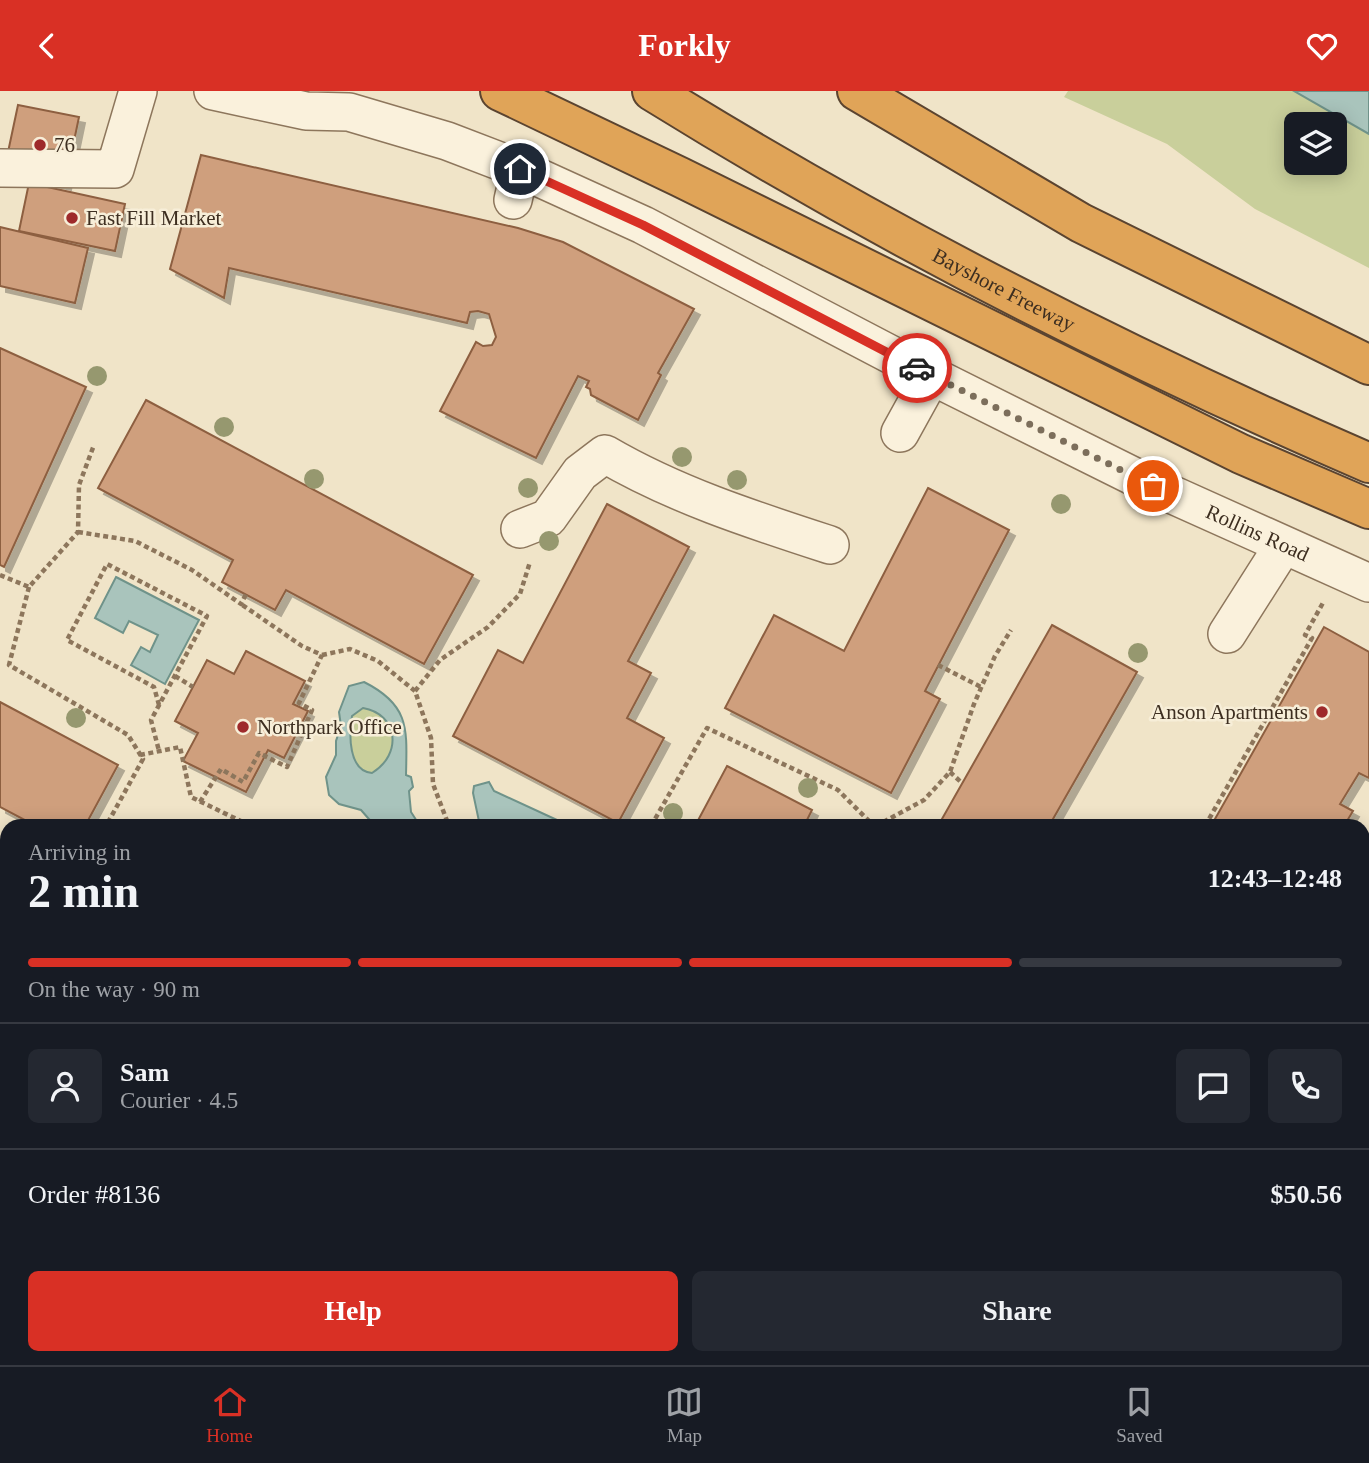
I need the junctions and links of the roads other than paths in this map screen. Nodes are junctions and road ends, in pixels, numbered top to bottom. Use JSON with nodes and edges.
{"nodes":[{"id":1,"x":138,"y":91,"type":"edge"},
{"id":2,"x":213,"y":91,"type":"edge"},
{"id":3,"x":316,"y":91,"type":"edge"},
{"id":4,"x":500,"y":91,"type":"edge"},
{"id":5,"x":652,"y":91,"type":"edge"},
{"id":6,"x":857,"y":91,"type":"edge"},
{"id":7,"x":349,"y":112,"type":"junction"},
{"id":8,"x":0,"y":168,"type":"edge"},
{"id":9,"x":1369,"y":365,"type":"edge"},
{"id":10,"x":932,"y":375,"type":"junction"},
{"id":11,"x":900,"y":433,"type":"dead end"},
{"id":12,"x":1369,"y":463,"type":"edge"},
{"id":13,"x":1369,"y":509,"type":"edge"},
{"id":14,"x":520,"y":529,"type":"road end"},
{"id":15,"x":830,"y":545,"type":"dead end"},
{"id":16,"x":1283,"y":546,"type":"junction"},
{"id":17,"x":1369,"y":583,"type":"edge"},
{"id":18,"x":1227,"y":634,"type":"dead end"}],
"edges":[{"from":1,"to":8,"type":"street"},
{"from":2,"to":7,"type":"street","name":"Rollins Road"},
{"from":3,"to":7,"type":"street","name":"Rollins Road"},
{"from":4,"to":13,"type":"highway"},
{"from":5,"to":12,"type":"highway","name":"Bayshore Freeway"},
{"from":6,"to":9,"type":"highway"},
{"from":7,"to":10,"type":"street","name":"Rollins Road"},
{"from":10,"to":11,"type":"street"},
{"from":10,"to":16,"type":"street","name":"Rollins Road"},
{"from":14,"to":15,"type":"street"},
{"from":16,"to":17,"type":"street","name":"Rollins Road"},
{"from":16,"to":18,"type":"street"}]}
